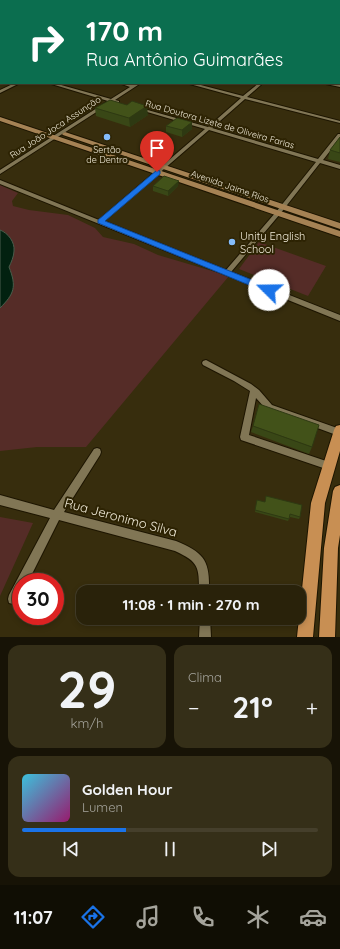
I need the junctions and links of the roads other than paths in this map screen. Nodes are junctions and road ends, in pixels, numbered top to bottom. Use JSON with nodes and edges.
{"nodes":[{"id":1,"x":16,"y":84,"type":"edge"},
{"id":2,"x":53,"y":84,"type":"edge"},
{"id":3,"x":123,"y":84,"type":"edge"},
{"id":4,"x":138,"y":84,"type":"edge"},
{"id":5,"x":192,"y":84,"type":"edge"},
{"id":6,"x":260,"y":84,"type":"edge"},
{"id":7,"x":133,"y":87,"type":"junction"},
{"id":8,"x":0,"y":92,"type":"edge"},
{"id":9,"x":244,"y":97,"type":"junction"},
{"id":10,"x":111,"y":101,"type":"junction"},
{"id":11,"x":126,"y":105,"type":"edge"},
{"id":12,"x":134,"y":107,"type":"edge"},
{"id":13,"x":0,"y":113,"type":"edge"},
{"id":14,"x":0,"y":119,"type":"edge"},
{"id":15,"x":19,"y":119,"type":"junction"},
{"id":16,"x":340,"y":122,"type":"edge"},
{"id":17,"x":12,"y":123,"type":"junction"},
{"id":18,"x":208,"y":128,"type":"junction"},
{"id":19,"x":62,"y":133,"type":"junction"},
{"id":20,"x":340,"y":136,"type":"edge"},
{"id":21,"x":55,"y":138,"type":"junction"},
{"id":22,"x":319,"y":161,"type":"junction"},
{"id":23,"x":164,"y":166,"type":"junction"},
{"id":24,"x":340,"y":167,"type":"edge"},
{"id":25,"x":0,"y":172,"type":"edge"},
{"id":26,"x":157,"y":172,"type":"junction"},
{"id":27,"x":0,"y":182,"type":"edge"},
{"id":28,"x":281,"y":210,"type":"junction"},
{"id":29,"x":100,"y":222,"type":"junction"},
{"id":30,"x":340,"y":226,"type":"edge"},
{"id":31,"x":340,"y":234,"type":"edge"},
{"id":32,"x":227,"y":273,"type":"junction"},
{"id":33,"x":340,"y":318,"type":"edge"},
{"id":34,"x":206,"y":363,"type":"dead end"},
{"id":35,"x":254,"y":390,"type":"junction"},
{"id":36,"x":340,"y":431,"type":"edge"},
{"id":37,"x":97,"y":452,"type":"dead end"},
{"id":38,"x":329,"y":466,"type":"junction"},
{"id":39,"x":340,"y":490,"type":"edge"},
{"id":40,"x":0,"y":500,"type":"edge"},
{"id":41,"x":58,"y":514,"type":"junction"},
{"id":42,"x":26,"y":573,"type":"edge"},
{"id":43,"x":205,"y":585,"type":"edge"},
{"id":44,"x":306,"y":592,"type":"edge"},
{"id":45,"x":205,"y":625,"type":"edge"},
{"id":46,"x":303,"y":625,"type":"edge"},
{"id":47,"x":206,"y":637,"type":"edge"},
{"id":48,"x":304,"y":637,"type":"edge"},
{"id":49,"x":327,"y":637,"type":"edge"}],
"edges":[{"from":1,"to":8,"type":"street"},
{"from":2,"to":10,"type":"street"},
{"from":3,"to":7,"type":"street"},
{"from":4,"to":7,"type":"street","name":"Rua João Joca Assunção"},
{"from":5,"to":9,"type":"street"},
{"from":6,"to":9,"type":"street"},
{"from":7,"to":10,"type":"street","name":"Rua João Joca Assunção"},
{"from":9,"to":16,"type":"street"},
{"from":9,"to":18,"type":"street"},
{"from":10,"to":11,"type":"street"},
{"from":10,"to":19,"type":"street","name":"Rua João Joca Assunção"},
{"from":12,"to":18,"type":"street","name":"Rua Doutora Lizete de Oliveira Farias"},
{"from":13,"to":15,"type":"street","name":"Avenida Jaime Rios"},
{"from":14,"to":17,"type":"street","name":"Avenida Jaime Rios"},
{"from":15,"to":17,"type":"street"},
{"from":15,"to":19,"type":"street","name":"Avenida Jaime Rios"},
{"from":17,"to":21,"type":"street","name":"Avenida Jaime Rios"},
{"from":18,"to":22,"type":"street","name":"Rua Doutora Lizete de Oliveira Farias"},
{"from":18,"to":23,"type":"street"},
{"from":19,"to":21,"type":"street","name":"Rua João Joca Assunção"},
{"from":19,"to":23,"type":"street","name":"Avenida Jaime Rios"},
{"from":20,"to":22,"type":"street"},
{"from":21,"to":25,"type":"street","name":"Rua João Joca Assunção"},
{"from":21,"to":26,"type":"street","name":"Avenida Jaime Rios"},
{"from":22,"to":24,"type":"street","name":"Rua Doutora Lizete de Oliveira Farias"},
{"from":22,"to":28,"type":"street"},
{"from":23,"to":26,"type":"street"},
{"from":23,"to":28,"type":"street","name":"Avenida Jaime Rios"},
{"from":26,"to":28,"type":"street","name":"Avenida Jaime Rios"},
{"from":26,"to":29,"type":"street"},
{"from":27,"to":29,"type":"street"},
{"from":28,"to":30,"type":"street","name":"Avenida Jaime Rios"},
{"from":28,"to":31,"type":"street","name":"Avenida Jaime Rios"},
{"from":28,"to":32,"type":"street"},
{"from":29,"to":32,"type":"street"},
{"from":32,"to":33,"type":"street"},
{"from":34,"to":35,"type":"street"},
{"from":35,"to":36,"type":"street"},
{"from":35,"to":38,"type":"street"},
{"from":36,"to":38,"type":"main road"},
{"from":37,"to":41,"type":"street"},
{"from":38,"to":44,"type":"main road"},
{"from":39,"to":49,"type":"main road"},
{"from":40,"to":41,"type":"street","name":"Rua Jeronimo Silva"},
{"from":41,"to":42,"type":"street"},
{"from":41,"to":43,"type":"street","name":"Rua Jeronimo Silva"},
{"from":45,"to":47,"type":"street"},
{"from":46,"to":48,"type":"main road"}]}
